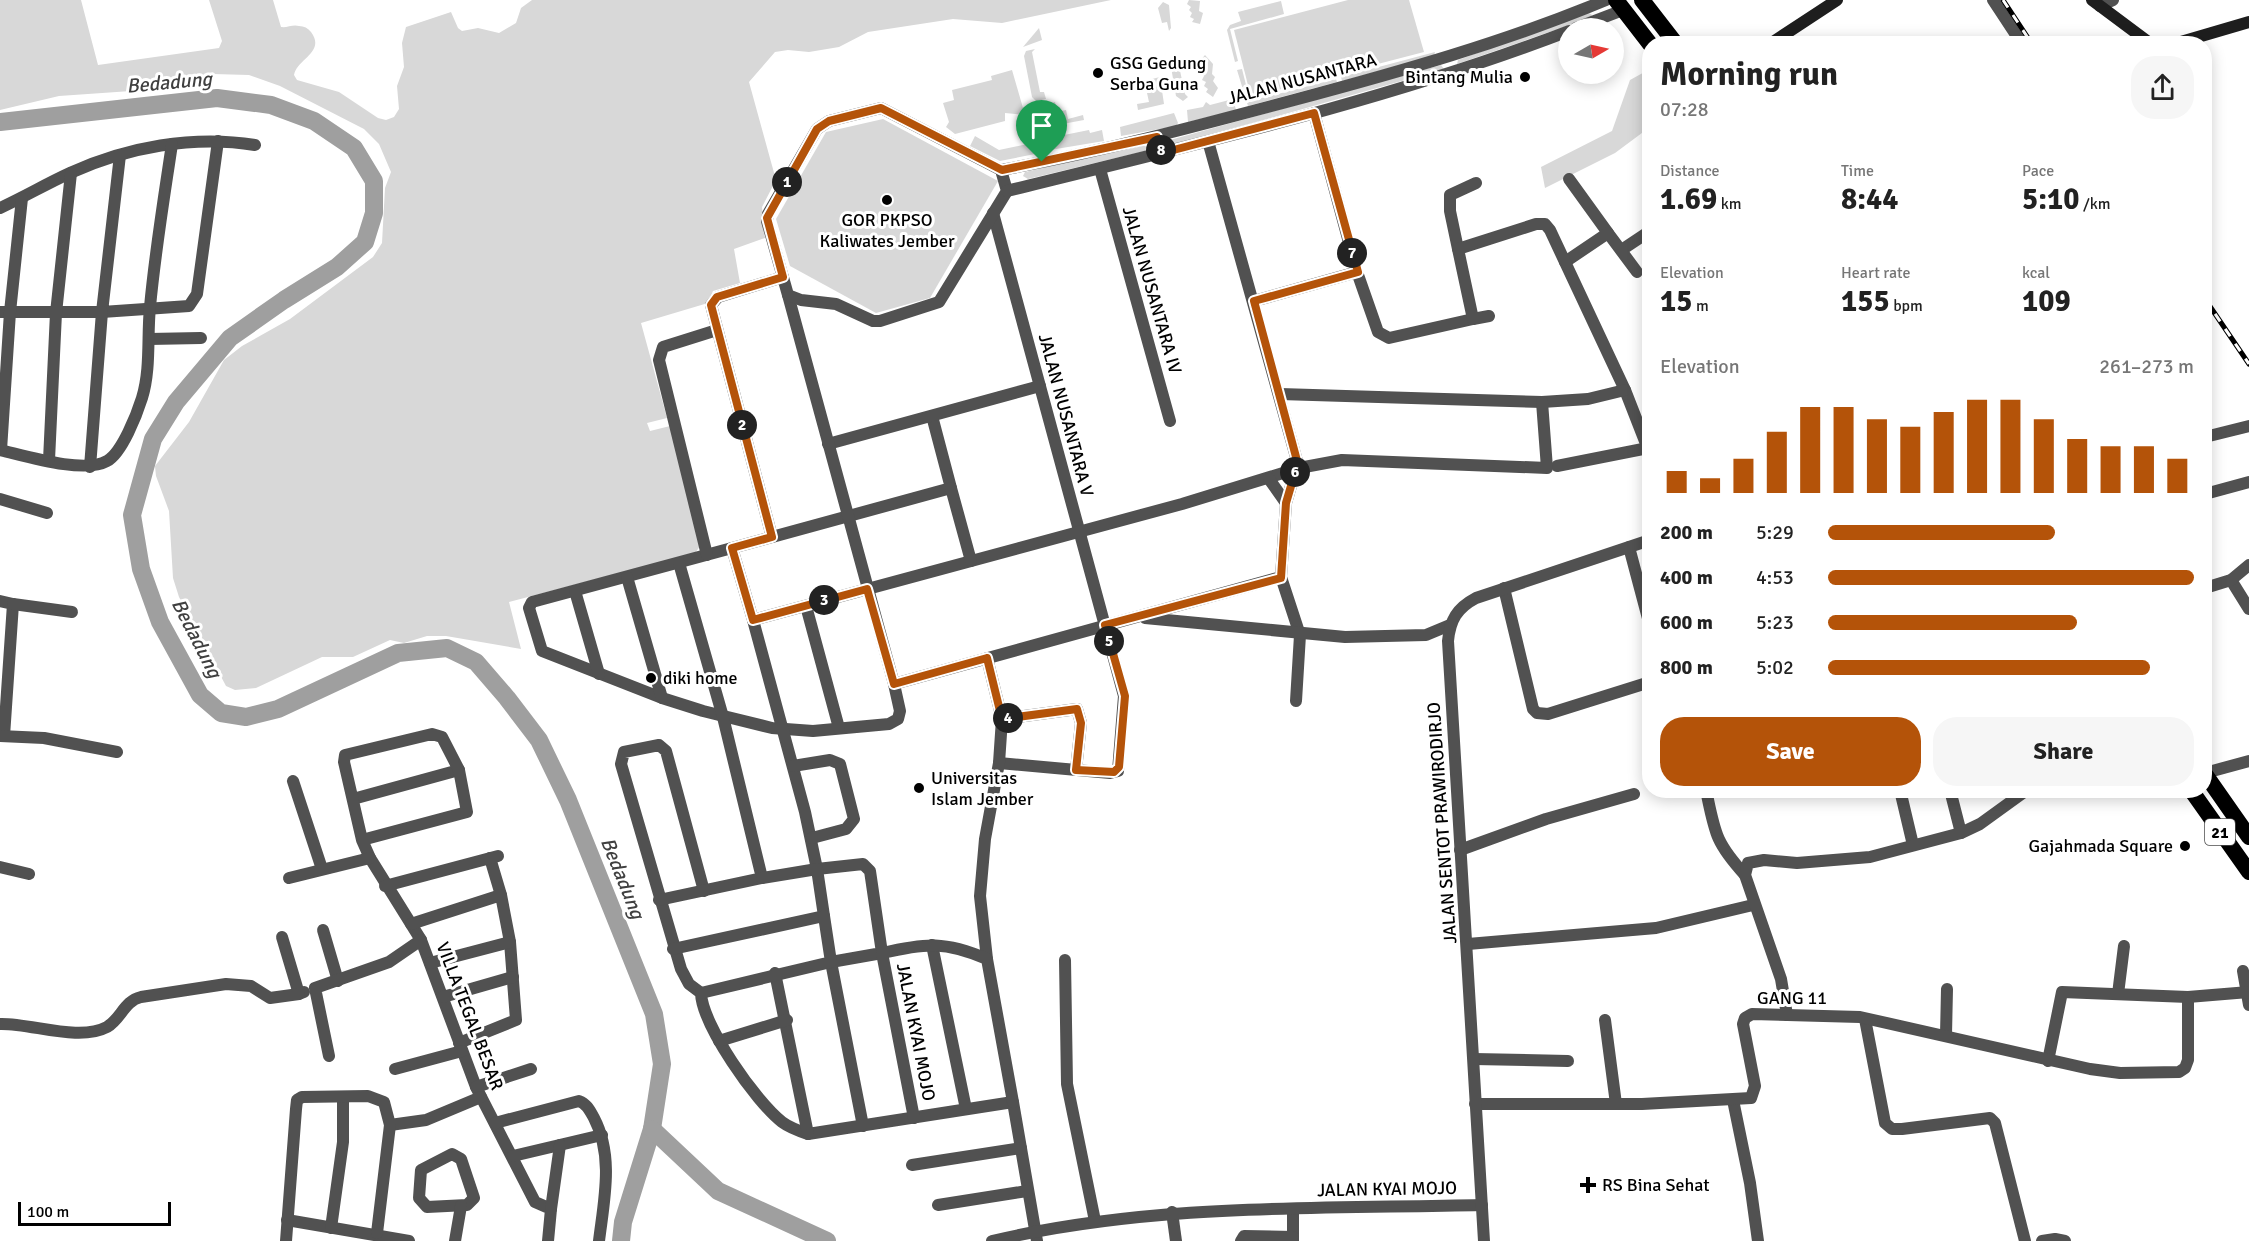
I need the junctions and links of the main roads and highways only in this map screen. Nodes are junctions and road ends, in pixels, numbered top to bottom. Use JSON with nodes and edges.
{"nodes":[{"id":1,"x":1642,"y":0,"type":"edge"},
{"id":2,"x":1837,"y":0,"type":"edge"},
{"id":3,"x":2096,"y":3,"type":"edge"},
{"id":4,"x":1620,"y":5,"type":"edge"},
{"id":5,"x":1820,"y":5,"type":"edge"},
{"id":6,"x":2249,"y":22,"type":"edge"},
{"id":7,"x":1644,"y":36,"type":"edge"},
{"id":8,"x":1670,"y":36,"type":"edge"},
{"id":9,"x":1780,"y":36,"type":"edge"},
{"id":10,"x":2140,"y":36,"type":"edge"},
{"id":11,"x":2201,"y":36,"type":"edge"},
{"id":12,"x":2212,"y":783,"type":"edge"},
{"id":13,"x":2197,"y":798,"type":"edge"},
{"id":14,"x":2249,"y":837,"type":"edge"},
{"id":15,"x":2249,"y":872,"type":"edge"}],
"edges":[{"from":1,"to":8,"type":"highway"},
{"from":2,"to":5,"type":"main road"},
{"from":3,"to":10,"type":"main road"},
{"from":4,"to":7,"type":"highway"},
{"from":5,"to":9,"type":"main road"},
{"from":6,"to":11,"type":"main road"},
{"from":12,"to":14,"type":"highway","number":"21"},
{"from":13,"to":15,"type":"highway","number":"21"}]}
